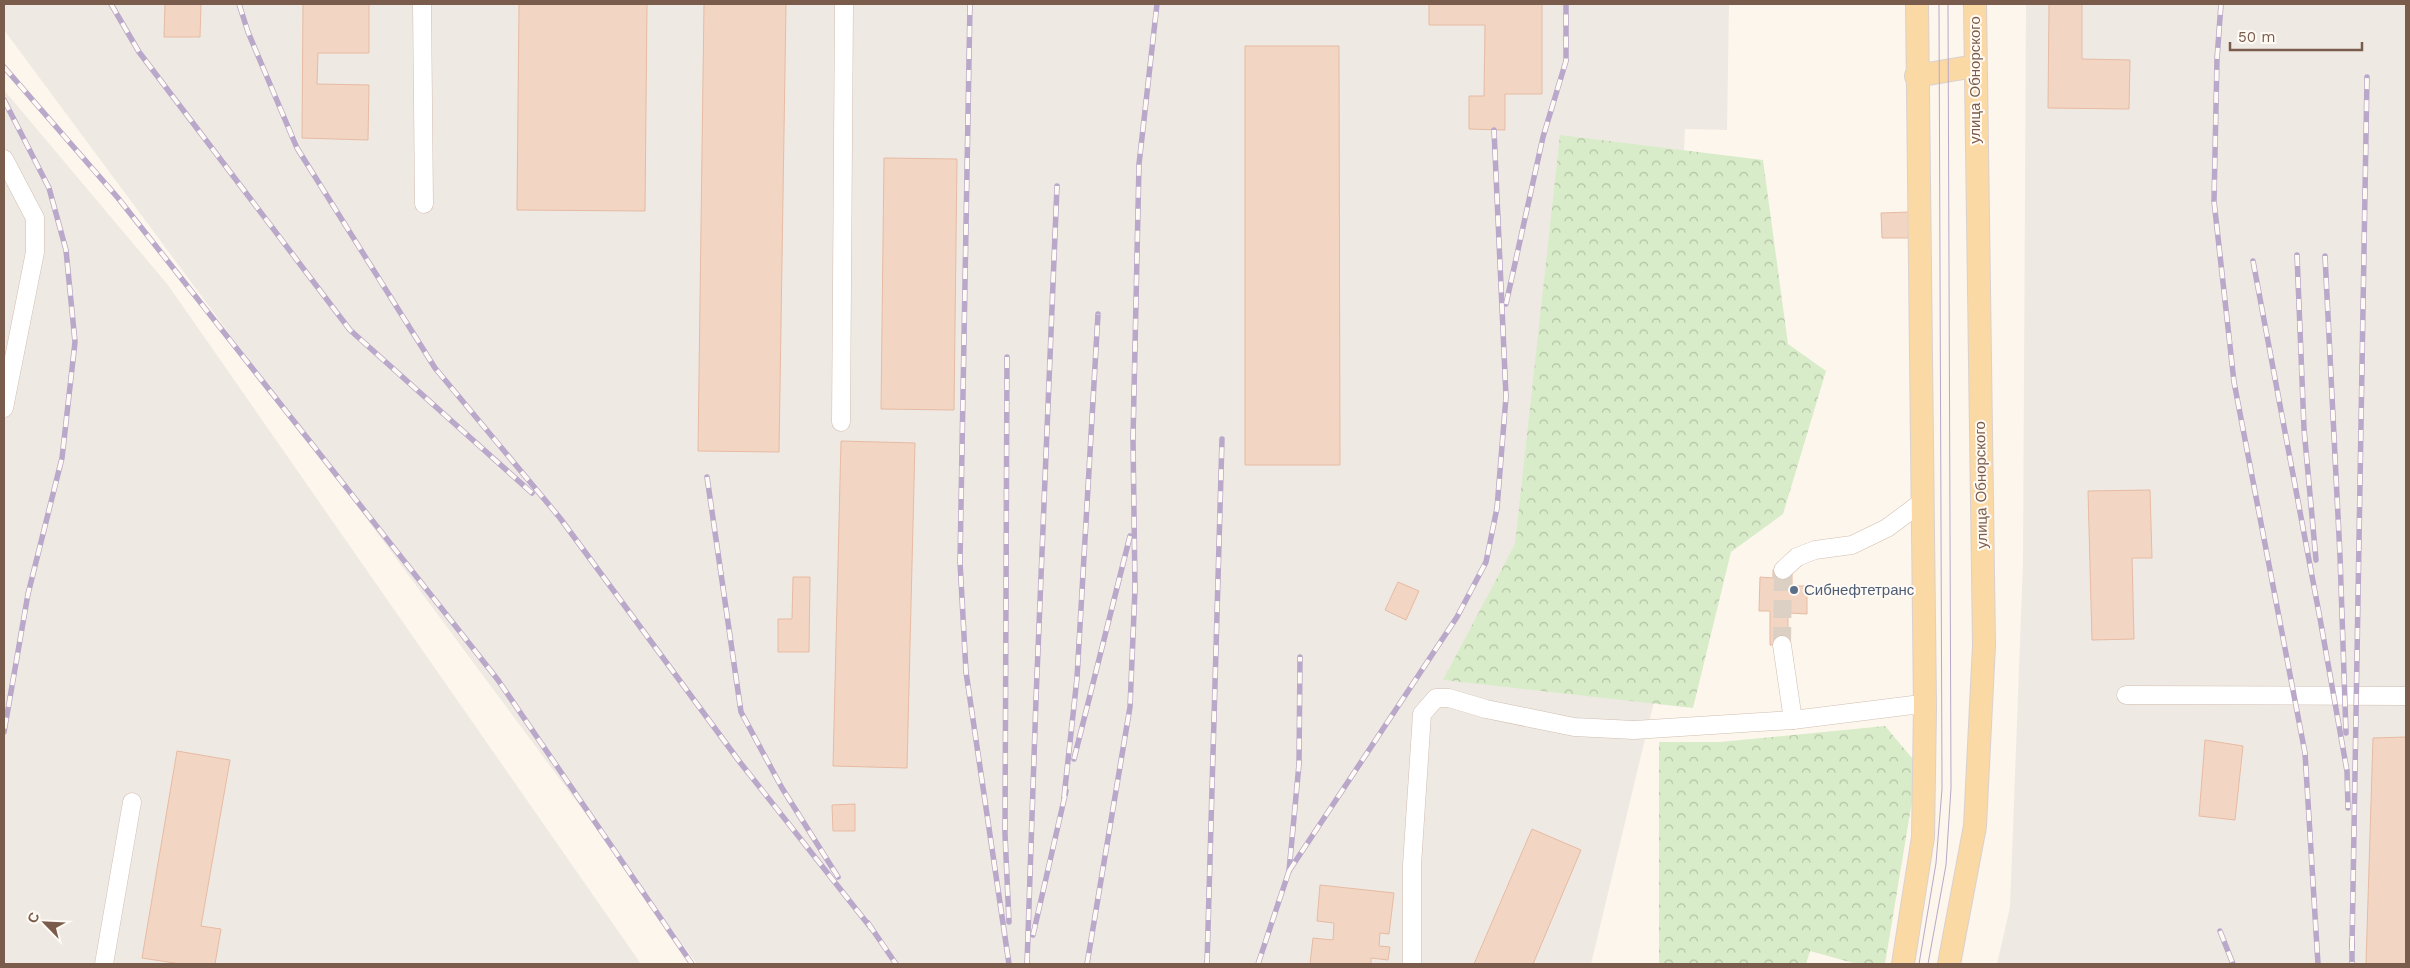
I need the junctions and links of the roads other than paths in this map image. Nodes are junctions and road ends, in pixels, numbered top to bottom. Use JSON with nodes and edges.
{"nodes":[{"id":1,"x":422,"y":4,"type":"edge"},
{"id":2,"x":844,"y":4,"type":"edge"},
{"id":3,"x":1916,"y":4,"type":"edge"},
{"id":4,"x":1975,"y":4,"type":"edge"},
{"id":5,"x":1974,"y":66,"type":"junction"},
{"id":6,"x":1916,"y":76,"type":"junction"},
{"id":7,"x":4,"y":159,"type":"edge"},
{"id":8,"x":424,"y":204,"type":"dead end"},
{"id":9,"x":4,"y":408,"type":"edge"},
{"id":10,"x":841,"y":422,"type":"dead end"},
{"id":11,"x":1922,"y":502,"type":"junction"},
{"id":12,"x":1783,"y":570,"type":"dead end"},
{"id":13,"x":1782,"y":645,"type":"tunnel mouth"},
{"id":14,"x":2126,"y":694,"type":"dead end"},
{"id":15,"x":2406,"y":696,"type":"edge"},
{"id":16,"x":1925,"y":707,"type":"junction"},
{"id":17,"x":1794,"y":720,"type":"junction"},
{"id":18,"x":132,"y":802,"type":"dead end"},
{"id":19,"x":104,"y":964,"type":"edge"},
{"id":20,"x":1412,"y":964,"type":"edge"},
{"id":21,"x":1903,"y":964,"type":"edge"},
{"id":22,"x":1950,"y":964,"type":"edge"}],
"edges":[{"from":1,"to":8,"type":"lane"},
{"from":2,"to":10,"type":"lane"},
{"from":3,"to":6,"type":"main road"},
{"from":4,"to":5,"type":"main road","name":"улица Обнорского"},
{"from":5,"to":6,"type":"main road"},
{"from":5,"to":22,"type":"main road","name":"улица Обнорского"},
{"from":6,"to":11,"type":"main road"},
{"from":7,"to":9,"type":"lane"},
{"from":11,"to":12,"type":"lane"},
{"from":11,"to":16,"type":"main road"},
{"from":13,"to":17,"type":"lane"},
{"from":14,"to":15,"type":"lane"},
{"from":16,"to":17,"type":"lane"},
{"from":16,"to":21,"type":"main road"},
{"from":17,"to":20,"type":"lane"},
{"from":18,"to":19,"type":"lane"}]}
